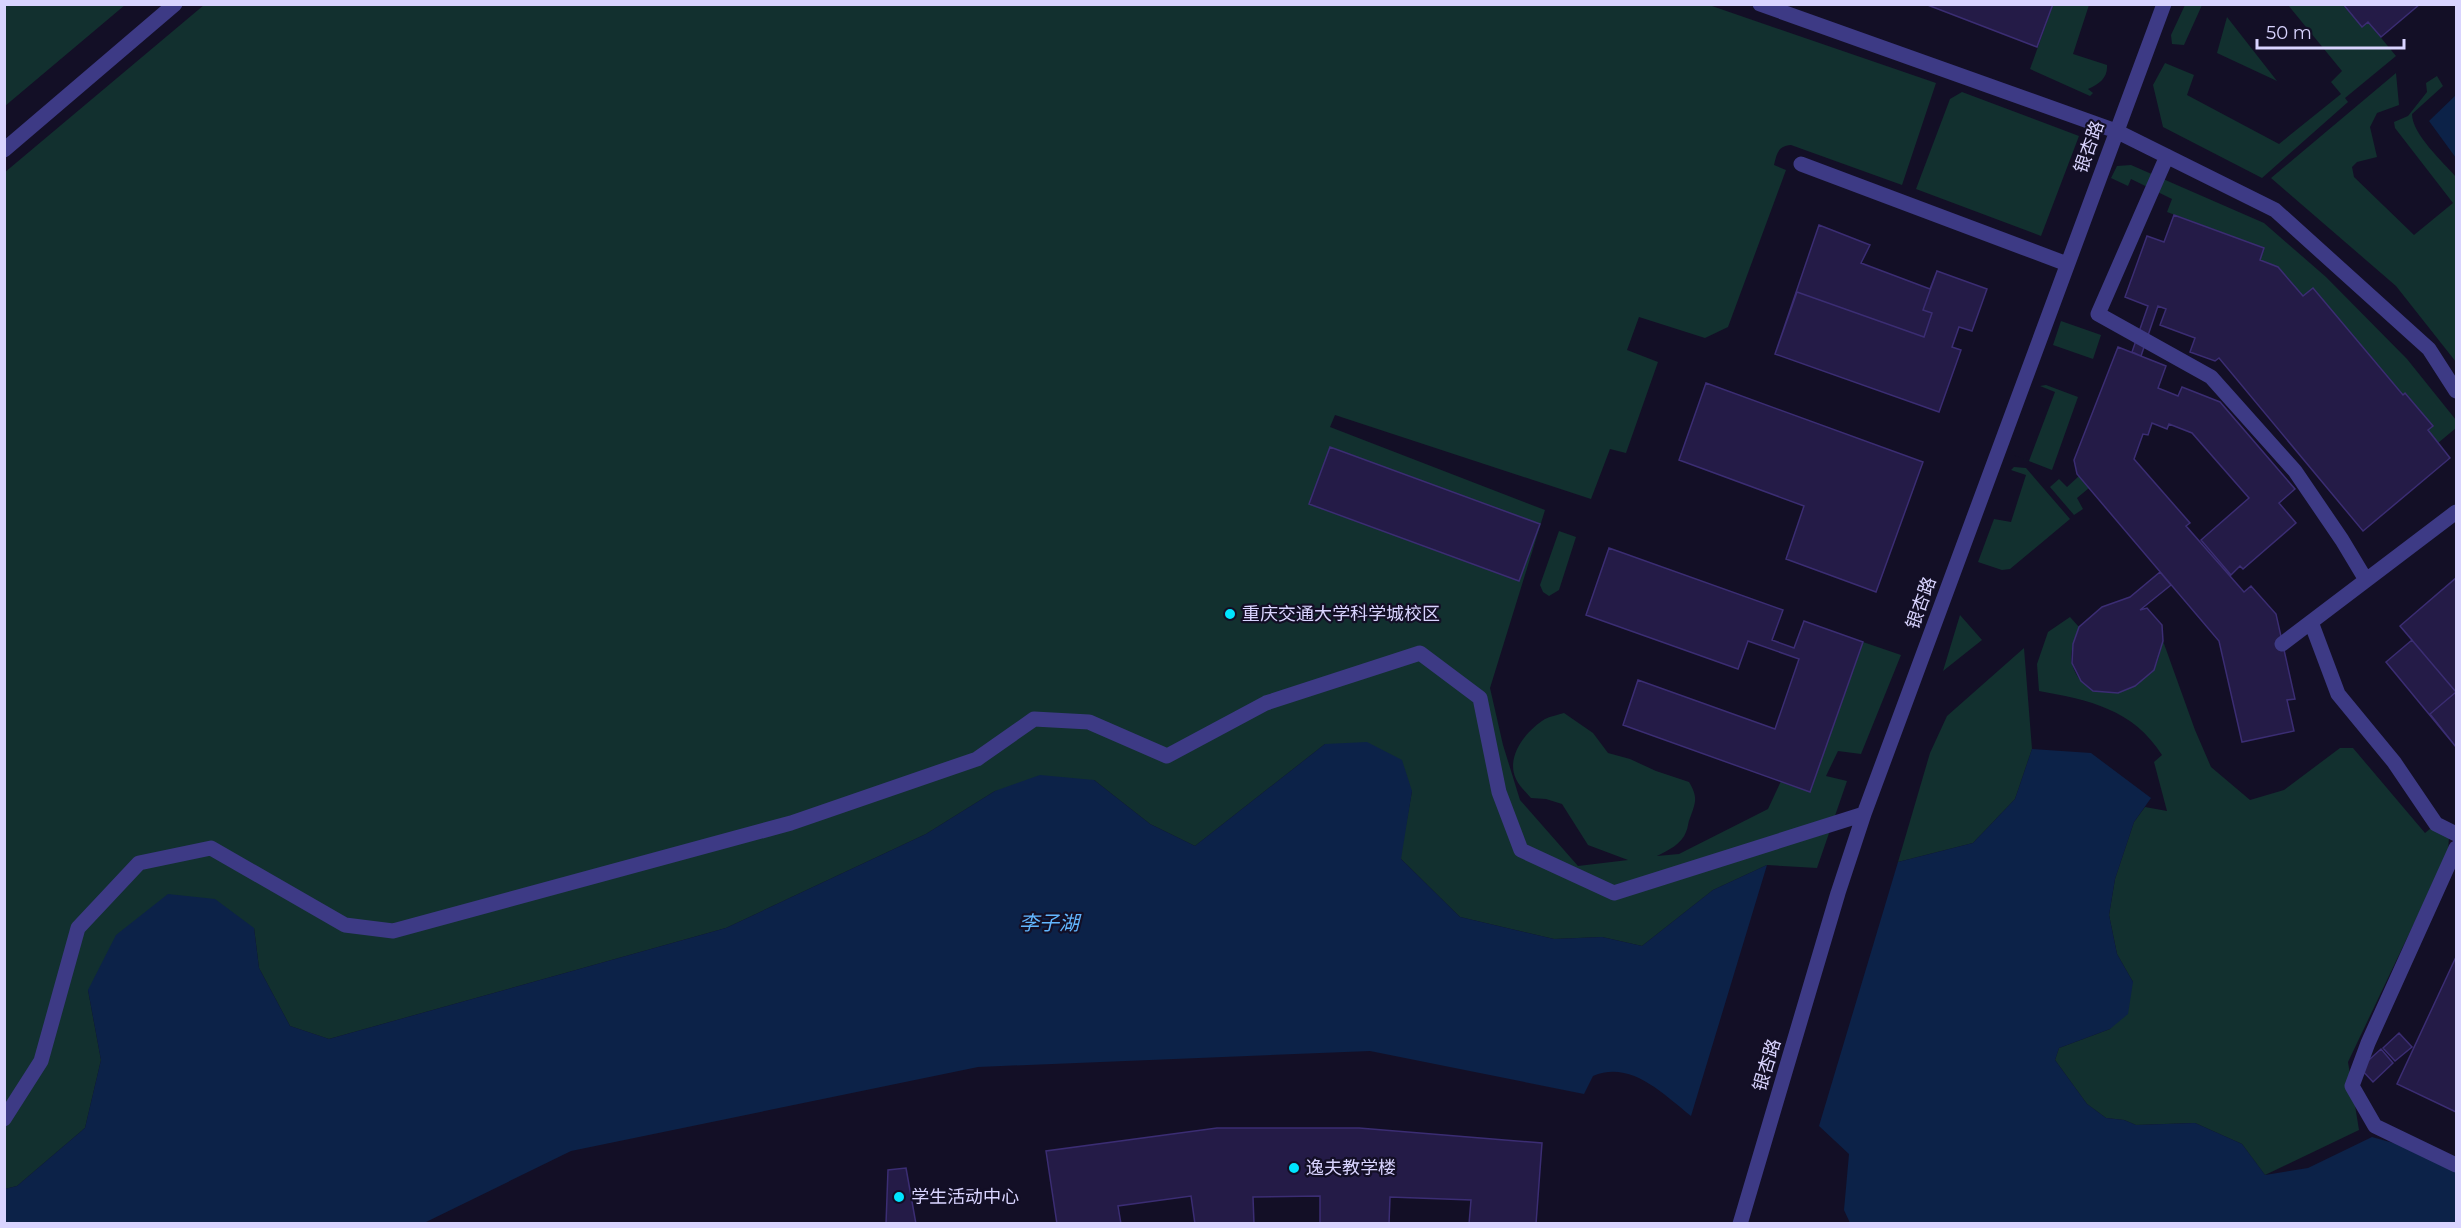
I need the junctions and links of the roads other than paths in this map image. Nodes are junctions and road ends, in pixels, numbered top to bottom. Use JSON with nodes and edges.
{"nodes":[{"id":1,"x":175,"y":4,"type":"edge"},
{"id":2,"x":1760,"y":4,"type":"edge"},
{"id":3,"x":2164,"y":4,"type":"edge"},
{"id":4,"x":2116,"y":131,"type":"junction"},
{"id":5,"x":4,"y":150,"type":"edge"},
{"id":6,"x":2167,"y":156,"type":"junction"},
{"id":7,"x":1801,"y":164,"type":"dead end"},
{"id":8,"x":2067,"y":264,"type":"junction"},
{"id":9,"x":2457,"y":391,"type":"edge"},
{"id":10,"x":2457,"y":512,"type":"edge"},
{"id":11,"x":2366,"y":580,"type":"junction"},
{"id":12,"x":2311,"y":622,"type":"junction"},
{"id":13,"x":2282,"y":644,"type":"dead end"},
{"id":14,"x":1864,"y":814,"type":"junction"},
{"id":15,"x":2457,"y":834,"type":"edge"},
{"id":16,"x":2457,"y":848,"type":"edge"},
{"id":17,"x":4,"y":1119,"type":"edge"},
{"id":18,"x":2457,"y":1165,"type":"edge"},
{"id":19,"x":1740,"y":1224,"type":"edge"}],
"edges":[{"from":1,"to":5,"type":"street"},
{"from":2,"to":4,"type":"street"},
{"from":3,"to":4,"type":"street","name":"银杏路"},
{"from":4,"to":6,"type":"street"},
{"from":4,"to":8,"type":"street","name":"银杏路"},
{"from":6,"to":9,"type":"street"},
{"from":6,"to":11,"type":"street"},
{"from":7,"to":8,"type":"street"},
{"from":8,"to":14,"type":"street","name":"银杏路"},
{"from":10,"to":11,"type":"street"},
{"from":11,"to":12,"type":"street"},
{"from":12,"to":13,"type":"street"},
{"from":12,"to":15,"type":"street"},
{"from":14,"to":17,"type":"street"},
{"from":14,"to":19,"type":"street","name":"银杏路"},
{"from":16,"to":18,"type":"street"}]}
